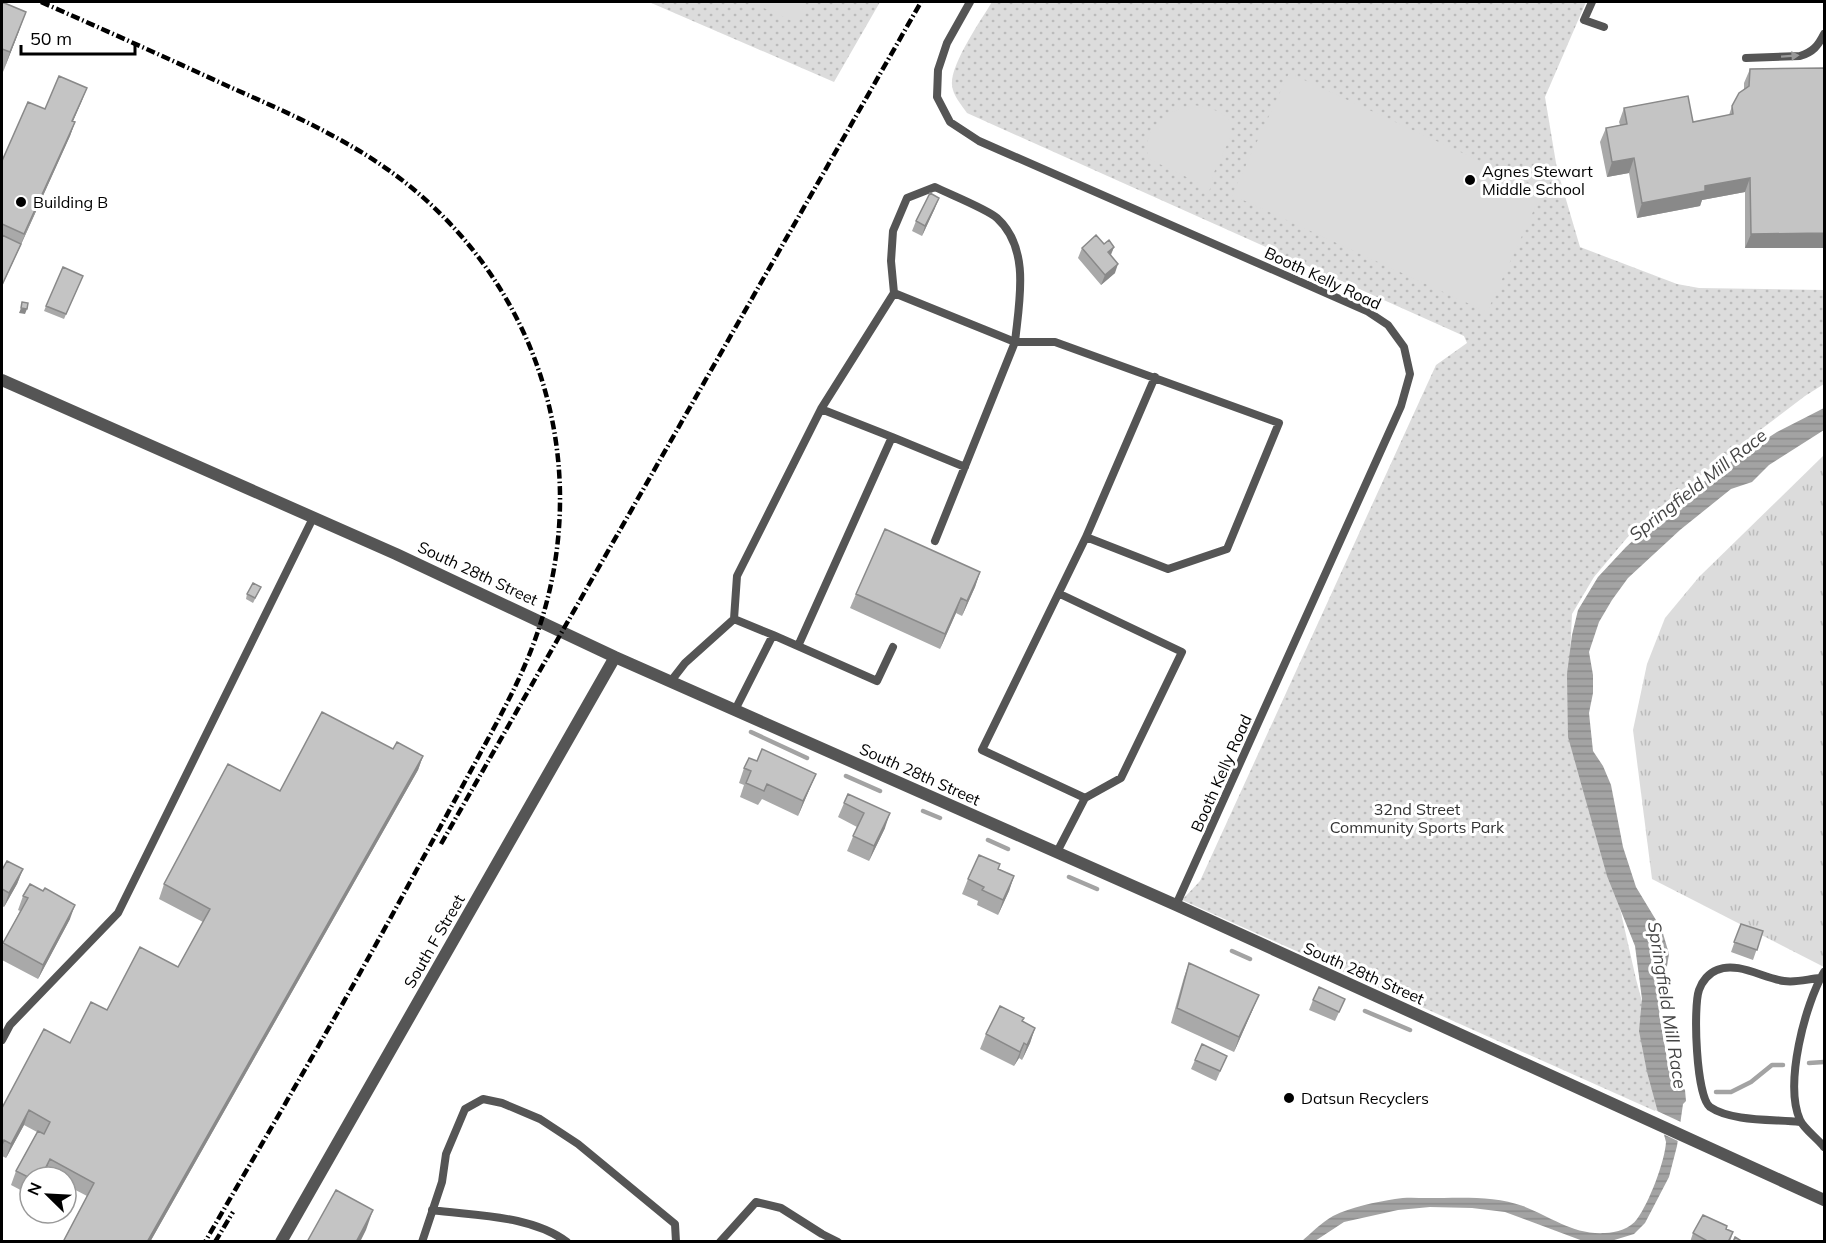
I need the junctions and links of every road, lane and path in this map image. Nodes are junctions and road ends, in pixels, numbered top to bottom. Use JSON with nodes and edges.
{"nodes":[{"id":1,"x":970,"y":2,"type":"edge"},
{"id":2,"x":1592,"y":2,"type":"edge"},
{"id":3,"x":1604,"y":27,"type":"dead end"},
{"id":4,"x":1824,"y":34,"type":"edge"},
{"id":5,"x":1746,"y":58,"type":"dead end"},
{"id":6,"x":894,"y":293,"type":"junction"},
{"id":7,"x":1015,"y":342,"type":"junction"},
{"id":8,"x":1155,"y":377,"type":"junction"},
{"id":9,"x":2,"y":380,"type":"edge"},
{"id":10,"x":821,"y":409,"type":"junction"},
{"id":11,"x":892,"y":437,"type":"junction"},
{"id":12,"x":965,"y":467,"type":"junction"},
{"id":13,"x":313,"y":518,"type":"junction"},
{"id":14,"x":1086,"y":537,"type":"junction"},
{"id":15,"x":935,"y":541,"type":"dead end"},
{"id":16,"x":1060,"y":594,"type":"junction"},
{"id":17,"x":734,"y":619,"type":"junction"},
{"id":18,"x":773,"y":635,"type":"junction"},
{"id":19,"x":798,"y":646,"type":"junction"},
{"id":20,"x":893,"y":647,"type":"dead end"},
{"id":21,"x":615,"y":657,"type":"junction"},
{"id":22,"x":671,"y":681,"type":"junction"},
{"id":23,"x":735,"y":710,"type":"junction"},
{"id":24,"x":1085,"y":798,"type":"junction"},
{"id":25,"x":1057,"y":852,"type":"junction"},
{"id":26,"x":1176,"y":905,"type":"junction"},
{"id":27,"x":1822,"y":975,"type":"edge"},
{"id":28,"x":2,"y":1040,"type":"edge"},
{"id":29,"x":1800,"y":1122,"type":"junction"},
{"id":30,"x":1824,"y":1147,"type":"edge"},
{"id":31,"x":1824,"y":1200,"type":"edge"},
{"id":32,"x":432,"y":1210,"type":"junction"},
{"id":33,"x":423,"y":1240,"type":"edge"},
{"id":34,"x":281,"y":1242,"type":"edge"},
{"id":35,"x":432,"y":1242,"type":"edge"},
{"id":36,"x":567,"y":1242,"type":"edge"},
{"id":37,"x":676,"y":1242,"type":"edge"},
{"id":38,"x":720,"y":1242,"type":"edge"},
{"id":39,"x":838,"y":1242,"type":"edge"}],
"edges":[{"from":1,"to":26,"type":"lane","name":"Booth Kelly Road"},
{"from":2,"to":3,"type":"lane"},
{"from":5,"to":4,"type":"lane","one_way":true},
{"from":6,"to":7,"type":"lane"},
{"from":6,"to":7,"type":"lane"},
{"from":6,"to":10,"type":"lane"},
{"from":7,"to":8,"type":"lane"},
{"from":7,"to":12,"type":"lane"},
{"from":8,"to":14,"type":"lane"},
{"from":8,"to":14,"type":"lane"},
{"from":9,"to":13,"type":"street","name":"South 28th Street"},
{"from":10,"to":11,"type":"lane"},
{"from":10,"to":17,"type":"lane"},
{"from":11,"to":12,"type":"lane"},
{"from":11,"to":19,"type":"lane"},
{"from":12,"to":15,"type":"lane"},
{"from":13,"to":21,"type":"street","name":"South 28th Street"},
{"from":13,"to":28,"type":"lane"},
{"from":14,"to":16,"type":"lane"},
{"from":16,"to":24,"type":"lane"},
{"from":16,"to":24,"type":"lane"},
{"from":17,"to":18,"type":"lane"},
{"from":17,"to":22,"type":"lane"},
{"from":18,"to":19,"type":"lane"},
{"from":18,"to":23,"type":"lane"},
{"from":19,"to":20,"type":"lane"},
{"from":21,"to":22,"type":"street","name":"South 28th Street"},
{"from":21,"to":34,"type":"street","name":"South F Street"},
{"from":22,"to":23,"type":"street","name":"South 28th Street"},
{"from":23,"to":25,"type":"street","name":"South 28th Street"},
{"from":24,"to":25,"type":"lane"},
{"from":25,"to":26,"type":"street","name":"South 28th Street"},
{"from":26,"to":31,"type":"street","name":"South 28th Street"},
{"from":27,"to":29,"type":"lane"},
{"from":27,"to":29,"type":"lane"},
{"from":29,"to":30,"type":"lane"},
{"from":32,"to":33,"type":"lane"},
{"from":32,"to":36,"type":"lane"},
{"from":32,"to":37,"type":"lane"},
{"from":33,"to":35,"type":"lane"},
{"from":38,"to":39,"type":"lane"}]}
